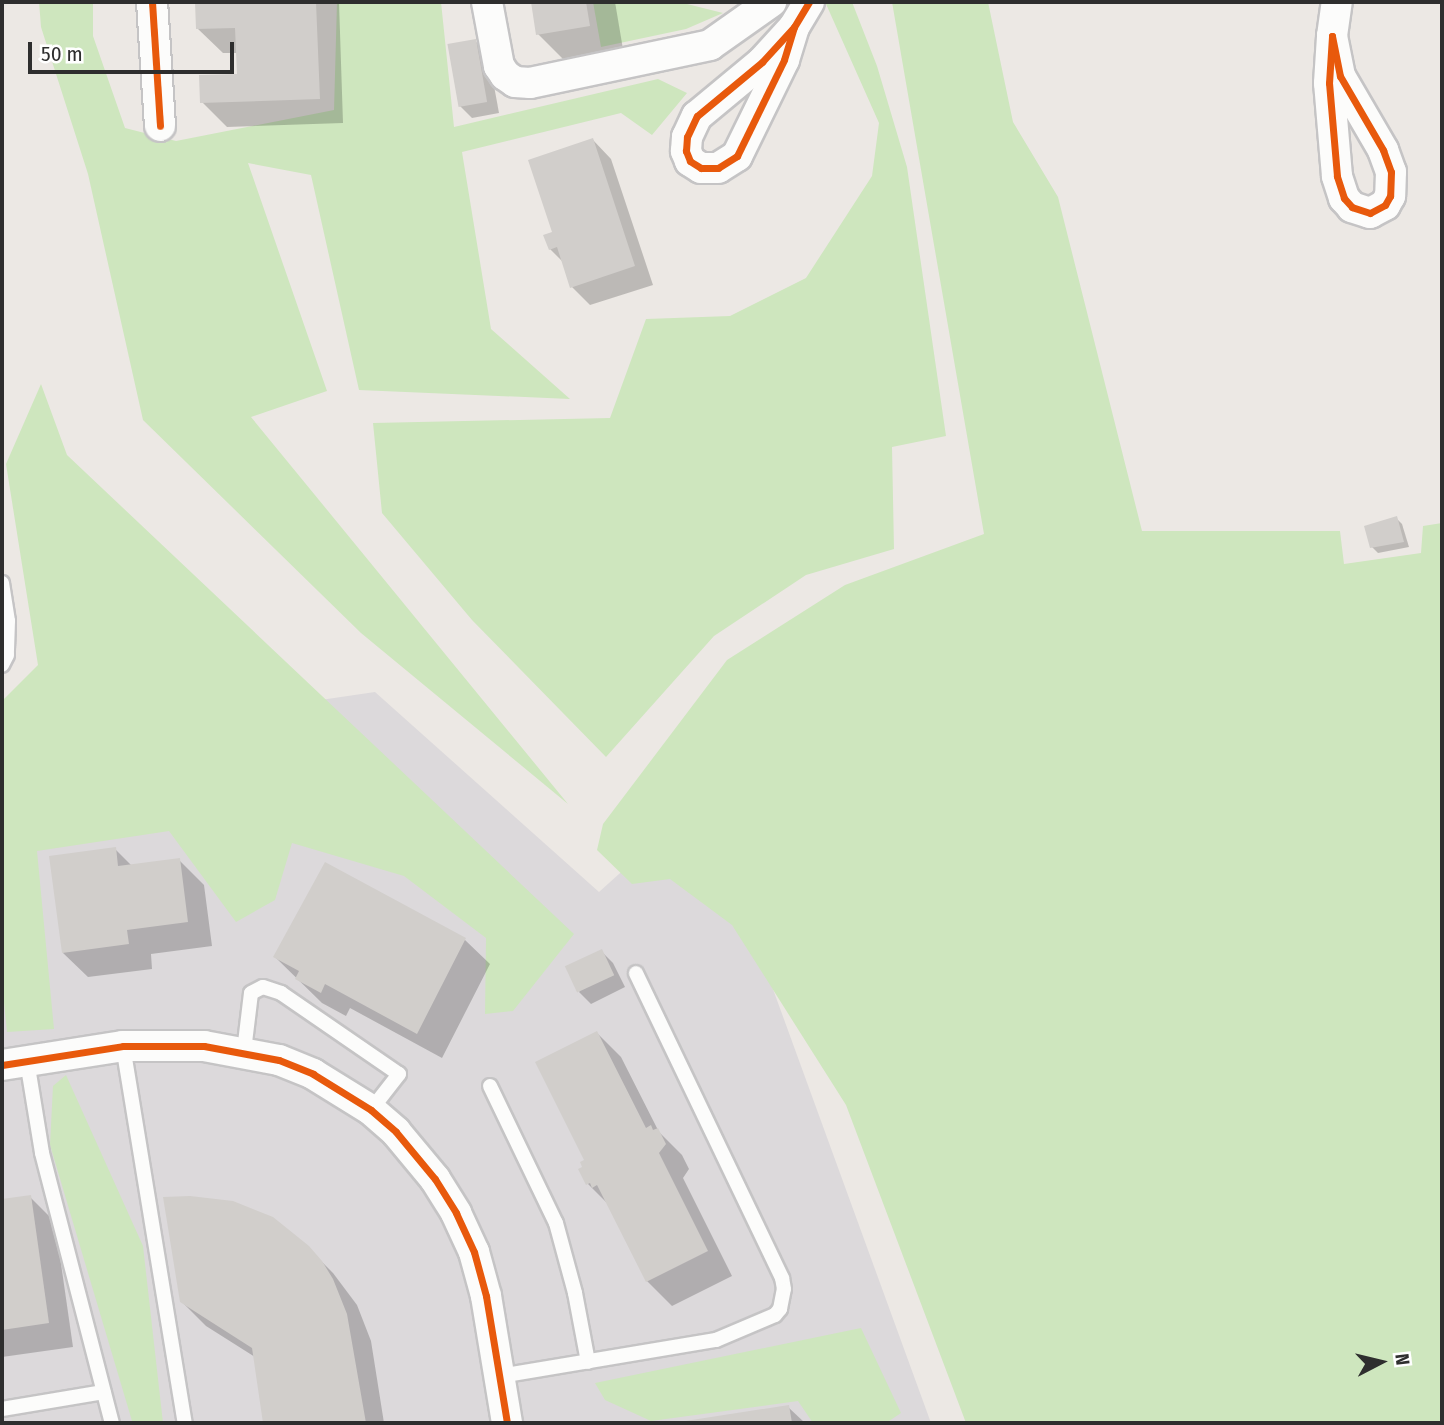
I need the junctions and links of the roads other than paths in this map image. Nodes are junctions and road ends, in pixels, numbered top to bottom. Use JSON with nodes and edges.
{"nodes":[{"id":1,"x":152,"y":2,"type":"edge"},
{"id":2,"x":487,"y":2,"type":"edge"},
{"id":3,"x":771,"y":2,"type":"edge"},
{"id":4,"x":1337,"y":2,"type":"edge"},
{"id":5,"x":801,"y":9,"type":"edge"},
{"id":6,"x":1332,"y":36,"type":"junction"},
{"id":7,"x":160,"y":126,"type":"dead end"},
{"id":8,"x":2,"y":583,"type":"edge"},
{"id":9,"x":2,"y":665,"type":"edge"},
{"id":10,"x":636,"y":973,"type":"dead end"},
{"id":11,"x":123,"y":1046,"type":"junction"},
{"id":12,"x":244,"y":1051,"type":"junction"},
{"id":13,"x":15,"y":1063,"type":"edge"},
{"id":14,"x":490,"y":1086,"type":"dead end"},
{"id":15,"x":371,"y":1110,"type":"junction"},
{"id":16,"x":587,"y":1362,"type":"junction"},
{"id":17,"x":500,"y":1377,"type":"junction"},
{"id":18,"x":104,"y":1392,"type":"junction"},
{"id":19,"x":2,"y":1409,"type":"edge"},
{"id":20,"x":111,"y":1423,"type":"edge"},
{"id":21,"x":186,"y":1423,"type":"edge"},
{"id":22,"x":507,"y":1423,"type":"edge"}],
"edges":[{"from":1,"to":7,"type":"street"},
{"from":2,"to":3,"type":"street"},
{"from":4,"to":6,"type":"street"},
{"from":5,"to":5,"type":"street"},
{"from":6,"to":6,"type":"street"},
{"from":8,"to":9,"type":"lane"},
{"from":10,"to":16,"type":"lane"},
{"from":11,"to":12,"type":"street"},
{"from":11,"to":13,"type":"street"},
{"from":11,"to":21,"type":"lane"},
{"from":12,"to":15,"type":"street"},
{"from":12,"to":15,"type":"lane"},
{"from":13,"to":18,"type":"lane"},
{"from":14,"to":16,"type":"lane"},
{"from":15,"to":17,"type":"street"},
{"from":16,"to":17,"type":"lane"},
{"from":17,"to":22,"type":"street"},
{"from":18,"to":19,"type":"lane"},
{"from":18,"to":20,"type":"lane"}]}
